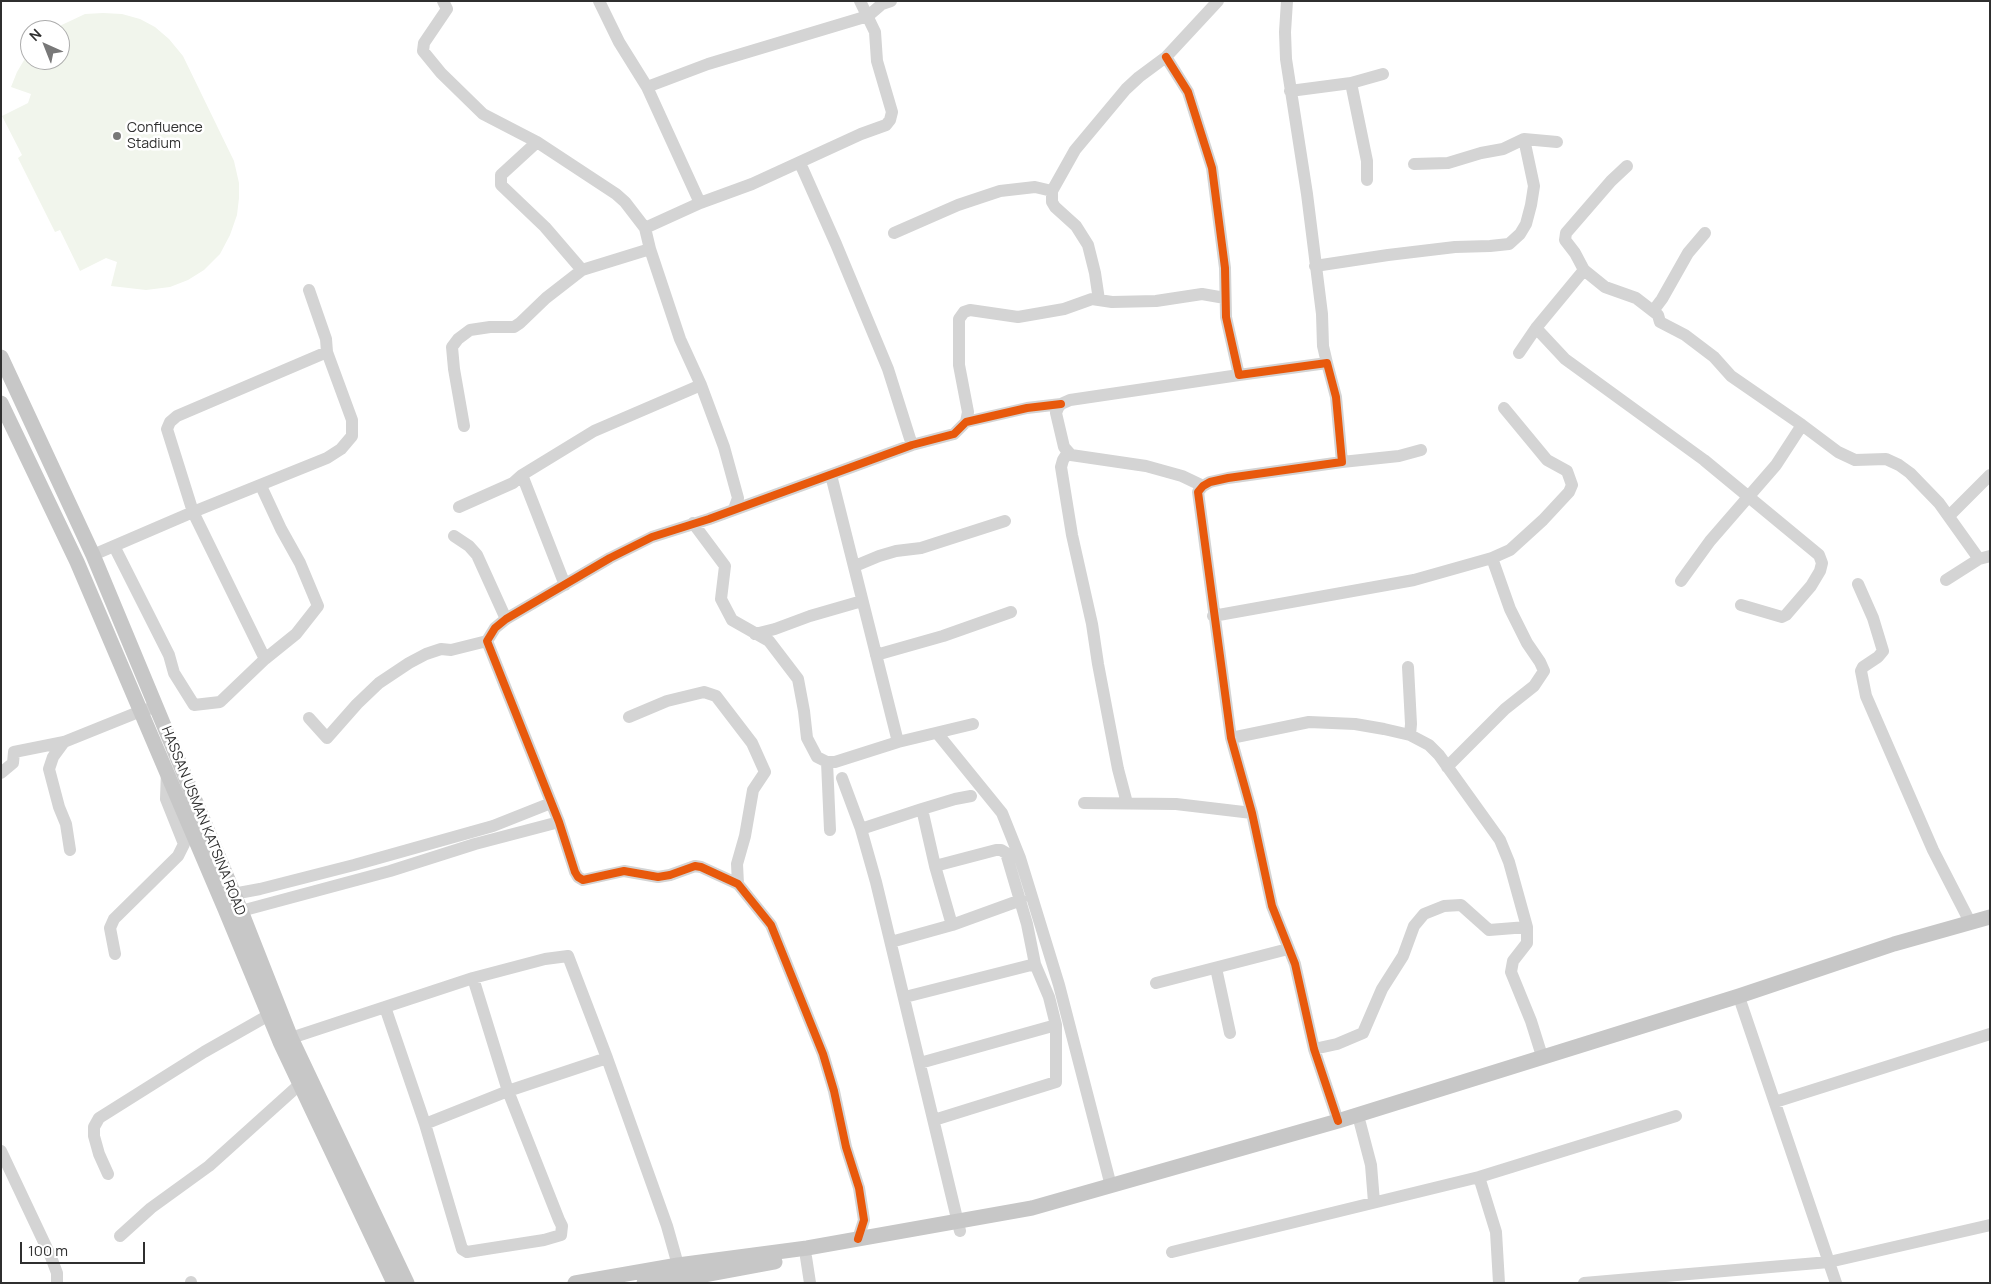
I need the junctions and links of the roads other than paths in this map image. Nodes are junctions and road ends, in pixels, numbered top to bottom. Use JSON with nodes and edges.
{"nodes":[{"id":1,"x":599,"y":1,"type":"edge"},
{"id":2,"x":860,"y":1,"type":"edge"},
{"id":3,"x":891,"y":1,"type":"edge"},
{"id":4,"x":1218,"y":1,"type":"edge"},
{"id":5,"x":1287,"y":1,"type":"edge"},
{"id":6,"x":448,"y":4,"type":"edge"},
{"id":7,"x":868,"y":16,"type":"junction"},
{"id":8,"x":1166,"y":56,"type":"junction"},
{"id":9,"x":1383,"y":74,"type":"dead end"},
{"id":10,"x":1351,"y":83,"type":"junction"},
{"id":11,"x":647,"y":87,"type":"junction"},
{"id":12,"x":1290,"y":90,"type":"junction"},
{"id":13,"x":1524,"y":139,"type":"junction"},
{"id":14,"x":537,"y":142,"type":"junction"},
{"id":15,"x":1557,"y":142,"type":"dead end"},
{"id":16,"x":800,"y":163,"type":"junction"},
{"id":17,"x":1414,"y":164,"type":"dead end"},
{"id":18,"x":1627,"y":166,"type":"dead end"},
{"id":19,"x":1367,"y":180,"type":"dead end"},
{"id":20,"x":1052,"y":191,"type":"junction"},
{"id":21,"x":700,"y":203,"type":"junction"},
{"id":22,"x":645,"y":228,"type":"junction"},
{"id":23,"x":1704,"y":233,"type":"dead end"},
{"id":24,"x":894,"y":234,"type":"dead end"},
{"id":25,"x":650,"y":249,"type":"junction"},
{"id":26,"x":1315,"y":266,"type":"junction"},
{"id":27,"x":582,"y":270,"type":"junction"},
{"id":28,"x":1584,"y":270,"type":"junction"},
{"id":29,"x":309,"y":290,"type":"dead end"},
{"id":30,"x":1225,"y":298,"type":"junction"},
{"id":31,"x":1099,"y":300,"type":"junction"},
{"id":32,"x":1653,"y":311,"type":"junction"},
{"id":33,"x":1536,"y":328,"type":"junction"},
{"id":34,"x":327,"y":352,"type":"junction"},
{"id":35,"x":1519,"y":354,"type":"dead end"},
{"id":36,"x":1,"y":358,"type":"edge"},
{"id":37,"x":1327,"y":363,"type":"junction"},
{"id":38,"x":1239,"y":375,"type":"junction"},
{"id":39,"x":701,"y":385,"type":"junction"},
{"id":40,"x":1,"y":402,"type":"edge"},
{"id":41,"x":1061,"y":404,"type":"junction"},
{"id":42,"x":1504,"y":408,"type":"dead end"},
{"id":43,"x":966,"y":422,"type":"junction"},
{"id":44,"x":1802,"y":425,"type":"junction"},
{"id":45,"x":464,"y":426,"type":"dead end"},
{"id":46,"x":912,"y":446,"type":"junction"},
{"id":47,"x":1421,"y":450,"type":"dead end"},
{"id":48,"x":1068,"y":452,"type":"junction"},
{"id":49,"x":1342,"y":462,"type":"junction"},
{"id":50,"x":522,"y":475,"type":"junction"},
{"id":51,"x":831,"y":475,"type":"junction"},
{"id":52,"x":1990,"y":475,"type":"edge"},
{"id":53,"x":261,"y":486,"type":"junction"},
{"id":54,"x":1203,"y":486,"type":"junction"},
{"id":55,"x":1750,"y":497,"type":"junction"},
{"id":56,"x":459,"y":507,"type":"dead end"},
{"id":57,"x":734,"y":509,"type":"junction"},
{"id":58,"x":193,"y":512,"type":"junction"},
{"id":59,"x":1949,"y":516,"type":"junction"},
{"id":60,"x":1005,"y":521,"type":"dead end"},
{"id":61,"x":693,"y":523,"type":"junction"},
{"id":62,"x":454,"y":536,"type":"dead end"},
{"id":63,"x":114,"y":546,"type":"junction"},
{"id":64,"x":93,"y":554,"type":"junction"},
{"id":65,"x":1492,"y":558,"type":"junction"},
{"id":66,"x":1984,"y":558,"type":"edge"},
{"id":67,"x":855,"y":566,"type":"junction"},
{"id":68,"x":1946,"y":580,"type":"dead end"},
{"id":69,"x":1681,"y":582,"type":"dead end"},
{"id":70,"x":566,"y":584,"type":"junction"},
{"id":71,"x":1858,"y":584,"type":"dead end"},
{"id":72,"x":862,"y":601,"type":"junction"},
{"id":73,"x":1741,"y":606,"type":"dead end"},
{"id":74,"x":1011,"y":612,"type":"dead end"},
{"id":75,"x":1213,"y":616,"type":"junction"},
{"id":76,"x":506,"y":619,"type":"junction"},
{"id":77,"x":755,"y":634,"type":"junction"},
{"id":78,"x":487,"y":641,"type":"junction"},
{"id":79,"x":876,"y":655,"type":"junction"},
{"id":80,"x":265,"y":659,"type":"junction"},
{"id":81,"x":1408,"y":667,"type":"dead end"},
{"id":82,"x":156,"y":707,"type":"junction"},
{"id":83,"x":141,"y":711,"type":"junction"},
{"id":84,"x":629,"y":717,"type":"dead end"},
{"id":85,"x":309,"y":718,"type":"dead end"},
{"id":86,"x":973,"y":724,"type":"dead end"},
{"id":87,"x":936,"y":733,"type":"junction"},
{"id":88,"x":1410,"y":736,"type":"junction"},
{"id":89,"x":1231,"y":738,"type":"junction"},
{"id":90,"x":64,"y":742,"type":"junction"},
{"id":91,"x":898,"y":742,"type":"junction"},
{"id":92,"x":827,"y":762,"type":"junction"},
{"id":93,"x":1447,"y":767,"type":"junction"},
{"id":94,"x":167,"y":771,"type":"junction"},
{"id":95,"x":1,"y":773,"type":"edge"},
{"id":96,"x":842,"y":778,"type":"dead end"},
{"id":97,"x":971,"y":796,"type":"dead end"},
{"id":98,"x":551,"y":803,"type":"junction"},
{"id":99,"x":1084,"y":803,"type":"dead end"},
{"id":100,"x":1127,"y":803,"type":"junction"},
{"id":101,"x":922,"y":808,"type":"junction"},
{"id":102,"x":1252,"y":813,"type":"junction"},
{"id":103,"x":559,"y":822,"type":"junction"},
{"id":104,"x":861,"y":829,"type":"junction"},
{"id":105,"x":830,"y":830,"type":"dead end"},
{"id":106,"x":70,"y":850,"type":"dead end"},
{"id":107,"x":935,"y":866,"type":"junction"},
{"id":108,"x":738,"y":884,"type":"junction"},
{"id":109,"x":228,"y":897,"type":"junction"},
{"id":110,"x":1021,"y":900,"type":"junction"},
{"id":111,"x":235,"y":914,"type":"junction"},
{"id":112,"x":1990,"y":917,"type":"edge"},
{"id":113,"x":1970,"y":922,"type":"junction"},
{"id":114,"x":1990,"y":924,"type":"edge"},
{"id":115,"x":952,"y":925,"type":"junction"},
{"id":116,"x":1527,"y":927,"type":"junction"},
{"id":117,"x":891,"y":942,"type":"junction"},
{"id":118,"x":1288,"y":949,"type":"junction"},
{"id":119,"x":116,"y":954,"type":"dead end"},
{"id":120,"x":1035,"y":964,"type":"junction"},
{"id":121,"x":1216,"y":968,"type":"junction"},
{"id":122,"x":473,"y":978,"type":"junction"},
{"id":123,"x":1156,"y":983,"type":"dead end"},
{"id":124,"x":905,"y":997,"type":"junction"},
{"id":125,"x":1741,"y":1003,"type":"junction"},
{"id":126,"x":385,"y":1007,"type":"junction"},
{"id":127,"x":270,"y":1015,"type":"junction"},
{"id":128,"x":1056,"y":1025,"type":"junction"},
{"id":129,"x":1230,"y":1033,"type":"dead end"},
{"id":130,"x":1990,"y":1034,"type":"edge"},
{"id":131,"x":290,"y":1038,"type":"junction"},
{"id":132,"x":1314,"y":1049,"type":"junction"},
{"id":133,"x":1542,"y":1056,"type":"junction"},
{"id":134,"x":607,"y":1058,"type":"junction"},
{"id":135,"x":920,"y":1063,"type":"junction"},
{"id":136,"x":299,"y":1085,"type":"junction"},
{"id":137,"x":508,"y":1092,"type":"junction"},
{"id":138,"x":1775,"y":1102,"type":"junction"},
{"id":139,"x":1676,"y":1116,"type":"dead end"},
{"id":140,"x":934,"y":1120,"type":"junction"},
{"id":141,"x":1338,"y":1121,"type":"junction"},
{"id":142,"x":1360,"y":1123,"type":"junction"},
{"id":143,"x":426,"y":1124,"type":"junction"},
{"id":144,"x":1,"y":1151,"type":"edge"},
{"id":145,"x":108,"y":1174,"type":"dead end"},
{"id":146,"x":1480,"y":1177,"type":"junction"},
{"id":147,"x":1111,"y":1186,"type":"junction"},
{"id":148,"x":1374,"y":1202,"type":"junction"},
{"id":149,"x":1990,"y":1225,"type":"edge"},
{"id":150,"x":959,"y":1226,"type":"junction"},
{"id":151,"x":120,"y":1236,"type":"dead end"},
{"id":152,"x":858,"y":1239,"type":"junction"},
{"id":153,"x":1172,"y":1252,"type":"dead end"},
{"id":154,"x":806,"y":1257,"type":"junction"},
{"id":155,"x":1829,"y":1262,"type":"junction"},
{"id":156,"x":678,"y":1265,"type":"junction"},
{"id":157,"x":706,"y":1279,"type":"edge"},
{"id":158,"x":1603,"y":1282,"type":"edge"},
{"id":159,"x":57,"y":1283,"type":"edge"},
{"id":160,"x":394,"y":1283,"type":"edge"},
{"id":161,"x":407,"y":1283,"type":"edge"},
{"id":162,"x":575,"y":1283,"type":"edge"},
{"id":163,"x":644,"y":1283,"type":"edge"},
{"id":164,"x":810,"y":1283,"type":"edge"},
{"id":165,"x":1500,"y":1283,"type":"edge"},
{"id":166,"x":1584,"y":1283,"type":"edge"},
{"id":167,"x":1836,"y":1283,"type":"edge"}],
"edges":[{"from":1,"to":11,"type":"street"},
{"from":2,"to":7,"type":"street"},
{"from":3,"to":7,"type":"street"},
{"from":4,"to":8,"type":"street"},
{"from":5,"to":12,"type":"street"},
{"from":6,"to":14,"type":"street"},
{"from":7,"to":11,"type":"street"},
{"from":7,"to":16,"type":"street"},
{"from":8,"to":20,"type":"street"},
{"from":8,"to":30,"type":"street"},
{"from":9,"to":10,"type":"street"},
{"from":10,"to":12,"type":"street"},
{"from":10,"to":19,"type":"street"},
{"from":11,"to":21,"type":"street"},
{"from":12,"to":26,"type":"street"},
{"from":13,"to":15,"type":"street"},
{"from":13,"to":17,"type":"street"},
{"from":13,"to":26,"type":"street"},
{"from":14,"to":22,"type":"street"},
{"from":14,"to":27,"type":"street"},
{"from":16,"to":21,"type":"street"},
{"from":16,"to":46,"type":"street"},
{"from":18,"to":28,"type":"street"},
{"from":20,"to":24,"type":"street"},
{"from":20,"to":31,"type":"street"},
{"from":21,"to":22,"type":"street"},
{"from":22,"to":25,"type":"street"},
{"from":23,"to":32,"type":"street"},
{"from":25,"to":27,"type":"street"},
{"from":25,"to":39,"type":"street"},
{"from":26,"to":37,"type":"street"},
{"from":27,"to":45,"type":"street"},
{"from":28,"to":32,"type":"street"},
{"from":28,"to":33,"type":"street"},
{"from":29,"to":34,"type":"street"},
{"from":30,"to":31,"type":"street"},
{"from":30,"to":38,"type":"street"},
{"from":31,"to":43,"type":"street"},
{"from":32,"to":44,"type":"street"},
{"from":33,"to":35,"type":"street"},
{"from":33,"to":55,"type":"street"},
{"from":34,"to":53,"type":"street"},
{"from":34,"to":58,"type":"street"},
{"from":36,"to":64,"type":"main road","name":"HASSAN USMAN KATSINA ROAD"},
{"from":37,"to":38,"type":"street"},
{"from":37,"to":49,"type":"street"},
{"from":38,"to":41,"type":"street"},
{"from":39,"to":50,"type":"street"},
{"from":39,"to":57,"type":"street"},
{"from":40,"to":83,"type":"main road","name":"HASSAN USMAN KATSINA ROAD"},
{"from":41,"to":43,"type":"street"},
{"from":41,"to":48,"type":"street"},
{"from":42,"to":65,"type":"street"},
{"from":43,"to":46,"type":"street"},
{"from":44,"to":55,"type":"street"},
{"from":44,"to":59,"type":"street"},
{"from":46,"to":51,"type":"street"},
{"from":47,"to":49,"type":"street"},
{"from":48,"to":54,"type":"street"},
{"from":48,"to":100,"type":"street"},
{"from":49,"to":54,"type":"street"},
{"from":50,"to":56,"type":"street"},
{"from":50,"to":70,"type":"street"},
{"from":51,"to":57,"type":"street"},
{"from":51,"to":67,"type":"street"},
{"from":52,"to":59,"type":"street"},
{"from":53,"to":58,"type":"street"},
{"from":53,"to":80,"type":"street"},
{"from":54,"to":75,"type":"street"},
{"from":55,"to":69,"type":"street"},
{"from":55,"to":73,"type":"street"},
{"from":57,"to":61,"type":"street"},
{"from":58,"to":63,"type":"street"},
{"from":58,"to":80,"type":"street"},
{"from":59,"to":66,"type":"street"},
{"from":60,"to":67,"type":"street"},
{"from":61,"to":70,"type":"street"},
{"from":61,"to":77,"type":"street"},
{"from":62,"to":76,"type":"street"},
{"from":63,"to":64,"type":"street"},
{"from":63,"to":80,"type":"street"},
{"from":64,"to":82,"type":"main road","name":"HASSAN USMAN KATSINA ROAD"},
{"from":65,"to":75,"type":"street"},
{"from":65,"to":93,"type":"street"},
{"from":66,"to":68,"type":"street"},
{"from":67,"to":72,"type":"street"},
{"from":70,"to":76,"type":"street"},
{"from":71,"to":113,"type":"street"},
{"from":72,"to":77,"type":"street"},
{"from":72,"to":79,"type":"street"},
{"from":74,"to":79,"type":"street"},
{"from":75,"to":89,"type":"street"},
{"from":76,"to":78,"type":"street"},
{"from":77,"to":92,"type":"street"},
{"from":78,"to":85,"type":"street"},
{"from":78,"to":98,"type":"street"},
{"from":79,"to":91,"type":"street"},
{"from":81,"to":88,"type":"street"},
{"from":82,"to":83,"type":"street"},
{"from":82,"to":109,"type":"main road","name":"HASSAN USMAN KATSINA ROAD"},
{"from":83,"to":90,"type":"street"},
{"from":83,"to":94,"type":"main road","name":"HASSAN USMAN KATSINA ROAD"},
{"from":84,"to":108,"type":"street"},
{"from":86,"to":87,"type":"street"},
{"from":87,"to":91,"type":"street"},
{"from":87,"to":147,"type":"street"},
{"from":88,"to":89,"type":"street"},
{"from":88,"to":93,"type":"street"},
{"from":89,"to":102,"type":"street"},
{"from":90,"to":95,"type":"street"},
{"from":90,"to":106,"type":"street"},
{"from":91,"to":92,"type":"street"},
{"from":92,"to":105,"type":"street"},
{"from":93,"to":116,"type":"street"},
{"from":94,"to":109,"type":"main road","name":"HASSAN USMAN KATSINA ROAD"},
{"from":94,"to":119,"type":"street"},
{"from":96,"to":104,"type":"street"},
{"from":97,"to":101,"type":"street"},
{"from":98,"to":103,"type":"street"},
{"from":98,"to":109,"type":"street"},
{"from":99,"to":100,"type":"street"},
{"from":100,"to":102,"type":"street"},
{"from":101,"to":104,"type":"street"},
{"from":101,"to":107,"type":"street"},
{"from":102,"to":118,"type":"street"},
{"from":103,"to":108,"type":"street"},
{"from":103,"to":111,"type":"street"},
{"from":104,"to":117,"type":"street"},
{"from":107,"to":110,"type":"street"},
{"from":107,"to":115,"type":"street"},
{"from":108,"to":152,"type":"street"},
{"from":109,"to":111,"type":"main road","name":"HASSAN USMAN KATSINA ROAD"},
{"from":110,"to":115,"type":"street"},
{"from":110,"to":120,"type":"street"},
{"from":111,"to":127,"type":"main road","name":"HASSAN USMAN KATSINA ROAD"},
{"from":111,"to":131,"type":"main road","name":"HASSAN USMAN KATSINA ROAD"},
{"from":112,"to":113,"type":"main road"},
{"from":113,"to":133,"type":"main road"},
{"from":114,"to":125,"type":"main road"},
{"from":115,"to":117,"type":"street"},
{"from":116,"to":132,"type":"street"},
{"from":116,"to":133,"type":"street"},
{"from":117,"to":124,"type":"street"},
{"from":118,"to":121,"type":"street"},
{"from":118,"to":132,"type":"street"},
{"from":120,"to":124,"type":"street"},
{"from":120,"to":128,"type":"street"},
{"from":121,"to":123,"type":"street"},
{"from":121,"to":129,"type":"street"},
{"from":122,"to":126,"type":"street"},
{"from":122,"to":134,"type":"street"},
{"from":122,"to":137,"type":"street"},
{"from":124,"to":135,"type":"street"},
{"from":125,"to":138,"type":"street"},
{"from":125,"to":142,"type":"main road"},
{"from":126,"to":131,"type":"street"},
{"from":126,"to":143,"type":"street"},
{"from":127,"to":136,"type":"main road","name":"HASSAN USMAN KATSINA ROAD"},
{"from":127,"to":145,"type":"street"},
{"from":128,"to":135,"type":"street"},
{"from":128,"to":140,"type":"street"},
{"from":130,"to":138,"type":"street"},
{"from":131,"to":161,"type":"main road","name":"HASSAN USMAN KATSINA ROAD"},
{"from":132,"to":141,"type":"street"},
{"from":133,"to":141,"type":"main road"},
{"from":134,"to":137,"type":"street"},
{"from":134,"to":156,"type":"street"},
{"from":135,"to":140,"type":"street"},
{"from":136,"to":151,"type":"street"},
{"from":136,"to":160,"type":"main road","name":"HASSAN USMAN KATSINA ROAD"},
{"from":137,"to":143,"type":"street"},
{"from":137,"to":143,"type":"street"},
{"from":138,"to":155,"type":"street"},
{"from":139,"to":146,"type":"street"},
{"from":140,"to":150,"type":"street"},
{"from":141,"to":147,"type":"main road"},
{"from":142,"to":148,"type":"street"},
{"from":142,"to":150,"type":"main road"},
{"from":144,"to":159,"type":"street"},
{"from":146,"to":148,"type":"street"},
{"from":146,"to":165,"type":"street"},
{"from":147,"to":150,"type":"main road"},
{"from":148,"to":153,"type":"street"},
{"from":149,"to":155,"type":"street"},
{"from":150,"to":152,"type":"main road"},
{"from":150,"to":154,"type":"main road"},
{"from":152,"to":156,"type":"main road"},
{"from":154,"to":157,"type":"main road"},
{"from":154,"to":164,"type":"street"},
{"from":155,"to":158,"type":"street"},
{"from":155,"to":167,"type":"street"},
{"from":156,"to":162,"type":"main road"},
{"from":157,"to":163,"type":"main road"},
{"from":158,"to":166,"type":"street"}]}
